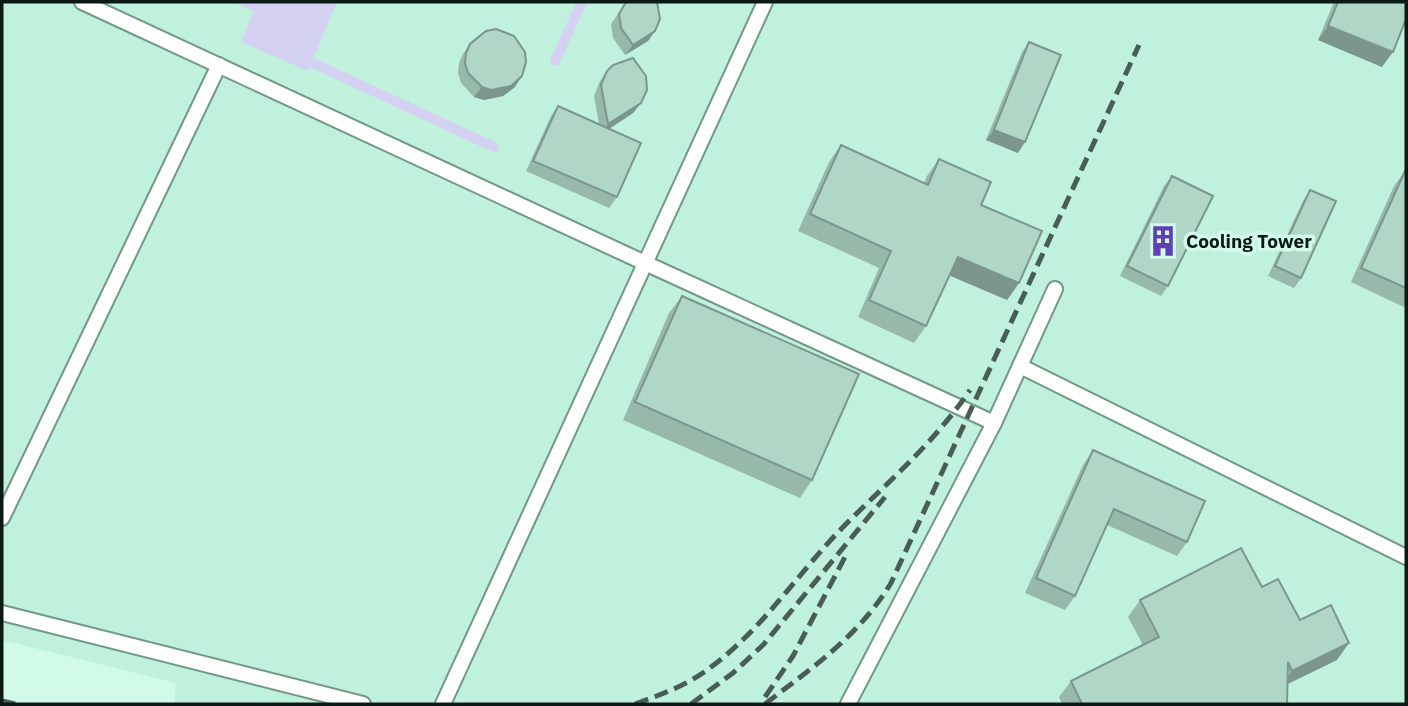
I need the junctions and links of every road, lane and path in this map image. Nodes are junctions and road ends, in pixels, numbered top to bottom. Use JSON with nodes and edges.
{"nodes":[{"id":1,"x":82,"y":2,"type":"edge"},
{"id":2,"x":765,"y":2,"type":"edge"},
{"id":3,"x":219,"y":65,"type":"junction"},
{"id":4,"x":645,"y":264,"type":"junction"},
{"id":5,"x":1055,"y":289,"type":"dead end"},
{"id":6,"x":1020,"y":366,"type":"junction"},
{"id":7,"x":995,"y":423,"type":"junction"},
{"id":8,"x":2,"y":518,"type":"edge"},
{"id":9,"x":1406,"y":557,"type":"edge"},
{"id":10,"x":2,"y":613,"type":"edge"},
{"id":11,"x":363,"y":704,"type":"edge"},
{"id":12,"x":443,"y":704,"type":"edge"},
{"id":13,"x":848,"y":704,"type":"edge"}],
"edges":[{"from":1,"to":3,"type":"lane"},
{"from":2,"to":4,"type":"lane"},
{"from":3,"to":4,"type":"lane"},
{"from":3,"to":8,"type":"lane"},
{"from":4,"to":7,"type":"lane"},
{"from":4,"to":12,"type":"lane"},
{"from":5,"to":6,"type":"lane"},
{"from":6,"to":7,"type":"lane"},
{"from":6,"to":9,"type":"lane"},
{"from":7,"to":13,"type":"lane"},
{"from":10,"to":11,"type":"lane"}]}
